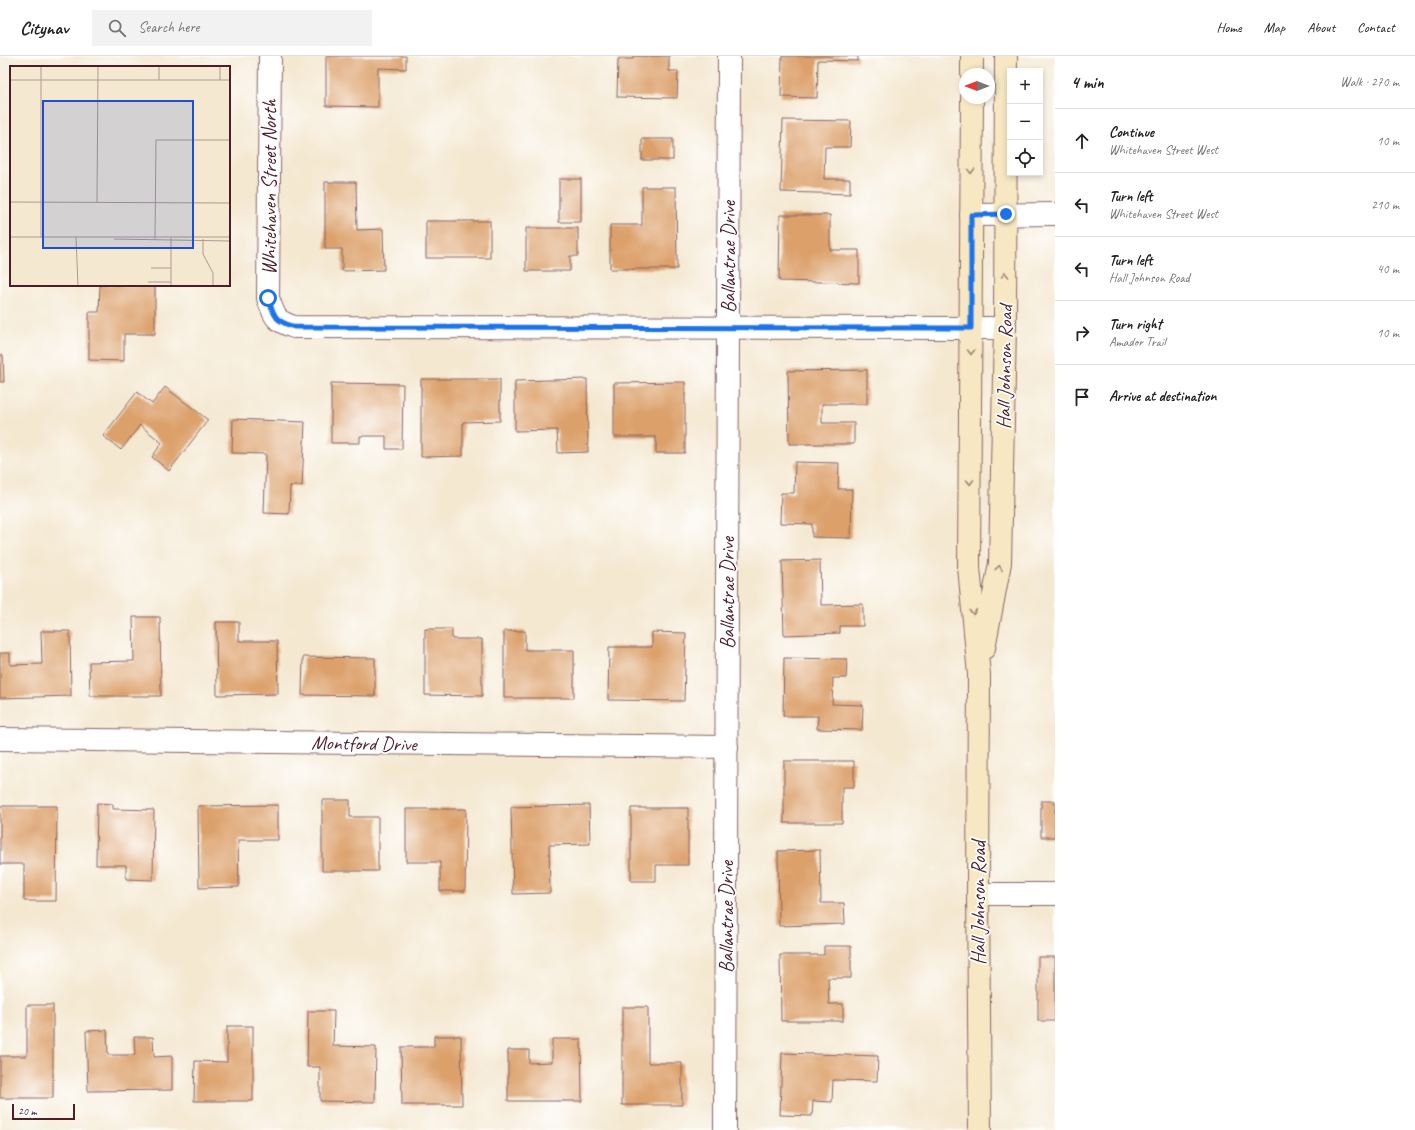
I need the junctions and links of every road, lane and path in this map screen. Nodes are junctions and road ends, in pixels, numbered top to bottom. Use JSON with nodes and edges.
{"nodes":[{"id":1,"x":270,"y":56,"type":"edge"},
{"id":2,"x":729,"y":56,"type":"edge"},
{"id":3,"x":972,"y":56,"type":"edge"},
{"id":4,"x":1006,"y":56,"type":"edge"},
{"id":5,"x":972,"y":68,"type":"edge"},
{"id":6,"x":972,"y":104,"type":"edge"},
{"id":7,"x":1006,"y":214,"type":"junction"},
{"id":8,"x":1055,"y":214,"type":"edge"},
{"id":9,"x":971,"y":215,"type":"junction"},
{"id":10,"x":727,"y":328,"type":"junction"},
{"id":11,"x":971,"y":328,"type":"junction"},
{"id":12,"x":1005,"y":328,"type":"junction"},
{"id":13,"x":979,"y":675,"type":"junction"},
{"id":14,"x":0,"y":739,"type":"edge"},
{"id":15,"x":727,"y":747,"type":"junction"},
{"id":16,"x":978,"y":894,"type":"junction"},
{"id":17,"x":1055,"y":894,"type":"edge"},
{"id":18,"x":725,"y":1130,"type":"edge"},
{"id":19,"x":980,"y":1130,"type":"edge"}],
"edges":[{"from":1,"to":10,"type":"street","name":"Whitehaven Street North"},
{"from":2,"to":10,"type":"street","name":"Ballantrae Drive"},
{"from":3,"to":5,"type":"main road"},
{"from":4,"to":7,"type":"main road","name":"Hall Johnson Road"},
{"from":6,"to":9,"type":"main road","name":"Hall Johnson Road","one_way":true},
{"from":7,"to":8,"type":"street"},
{"from":7,"to":9,"type":"street"},
{"from":12,"to":7,"type":"main road","name":"Hall Johnson Road","one_way":true},
{"from":9,"to":11,"type":"main road","name":"Hall Johnson Road"},
{"from":10,"to":11,"type":"street"},
{"from":10,"to":15,"type":"street","name":"Ballantrae Drive"},
{"from":11,"to":12,"type":"street"},
{"from":11,"to":13,"type":"main road","name":"Hall Johnson Road","one_way":true},
{"from":13,"to":12,"type":"main road","name":"Hall Johnson Road","one_way":true},
{"from":13,"to":16,"type":"main road","name":"Hall Johnson Road"},
{"from":14,"to":15,"type":"street","name":"Montford Drive"},
{"from":15,"to":18,"type":"street","name":"Ballantrae Drive"},
{"from":16,"to":17,"type":"street"},
{"from":16,"to":19,"type":"main road","name":"Hall Johnson Road"}]}
